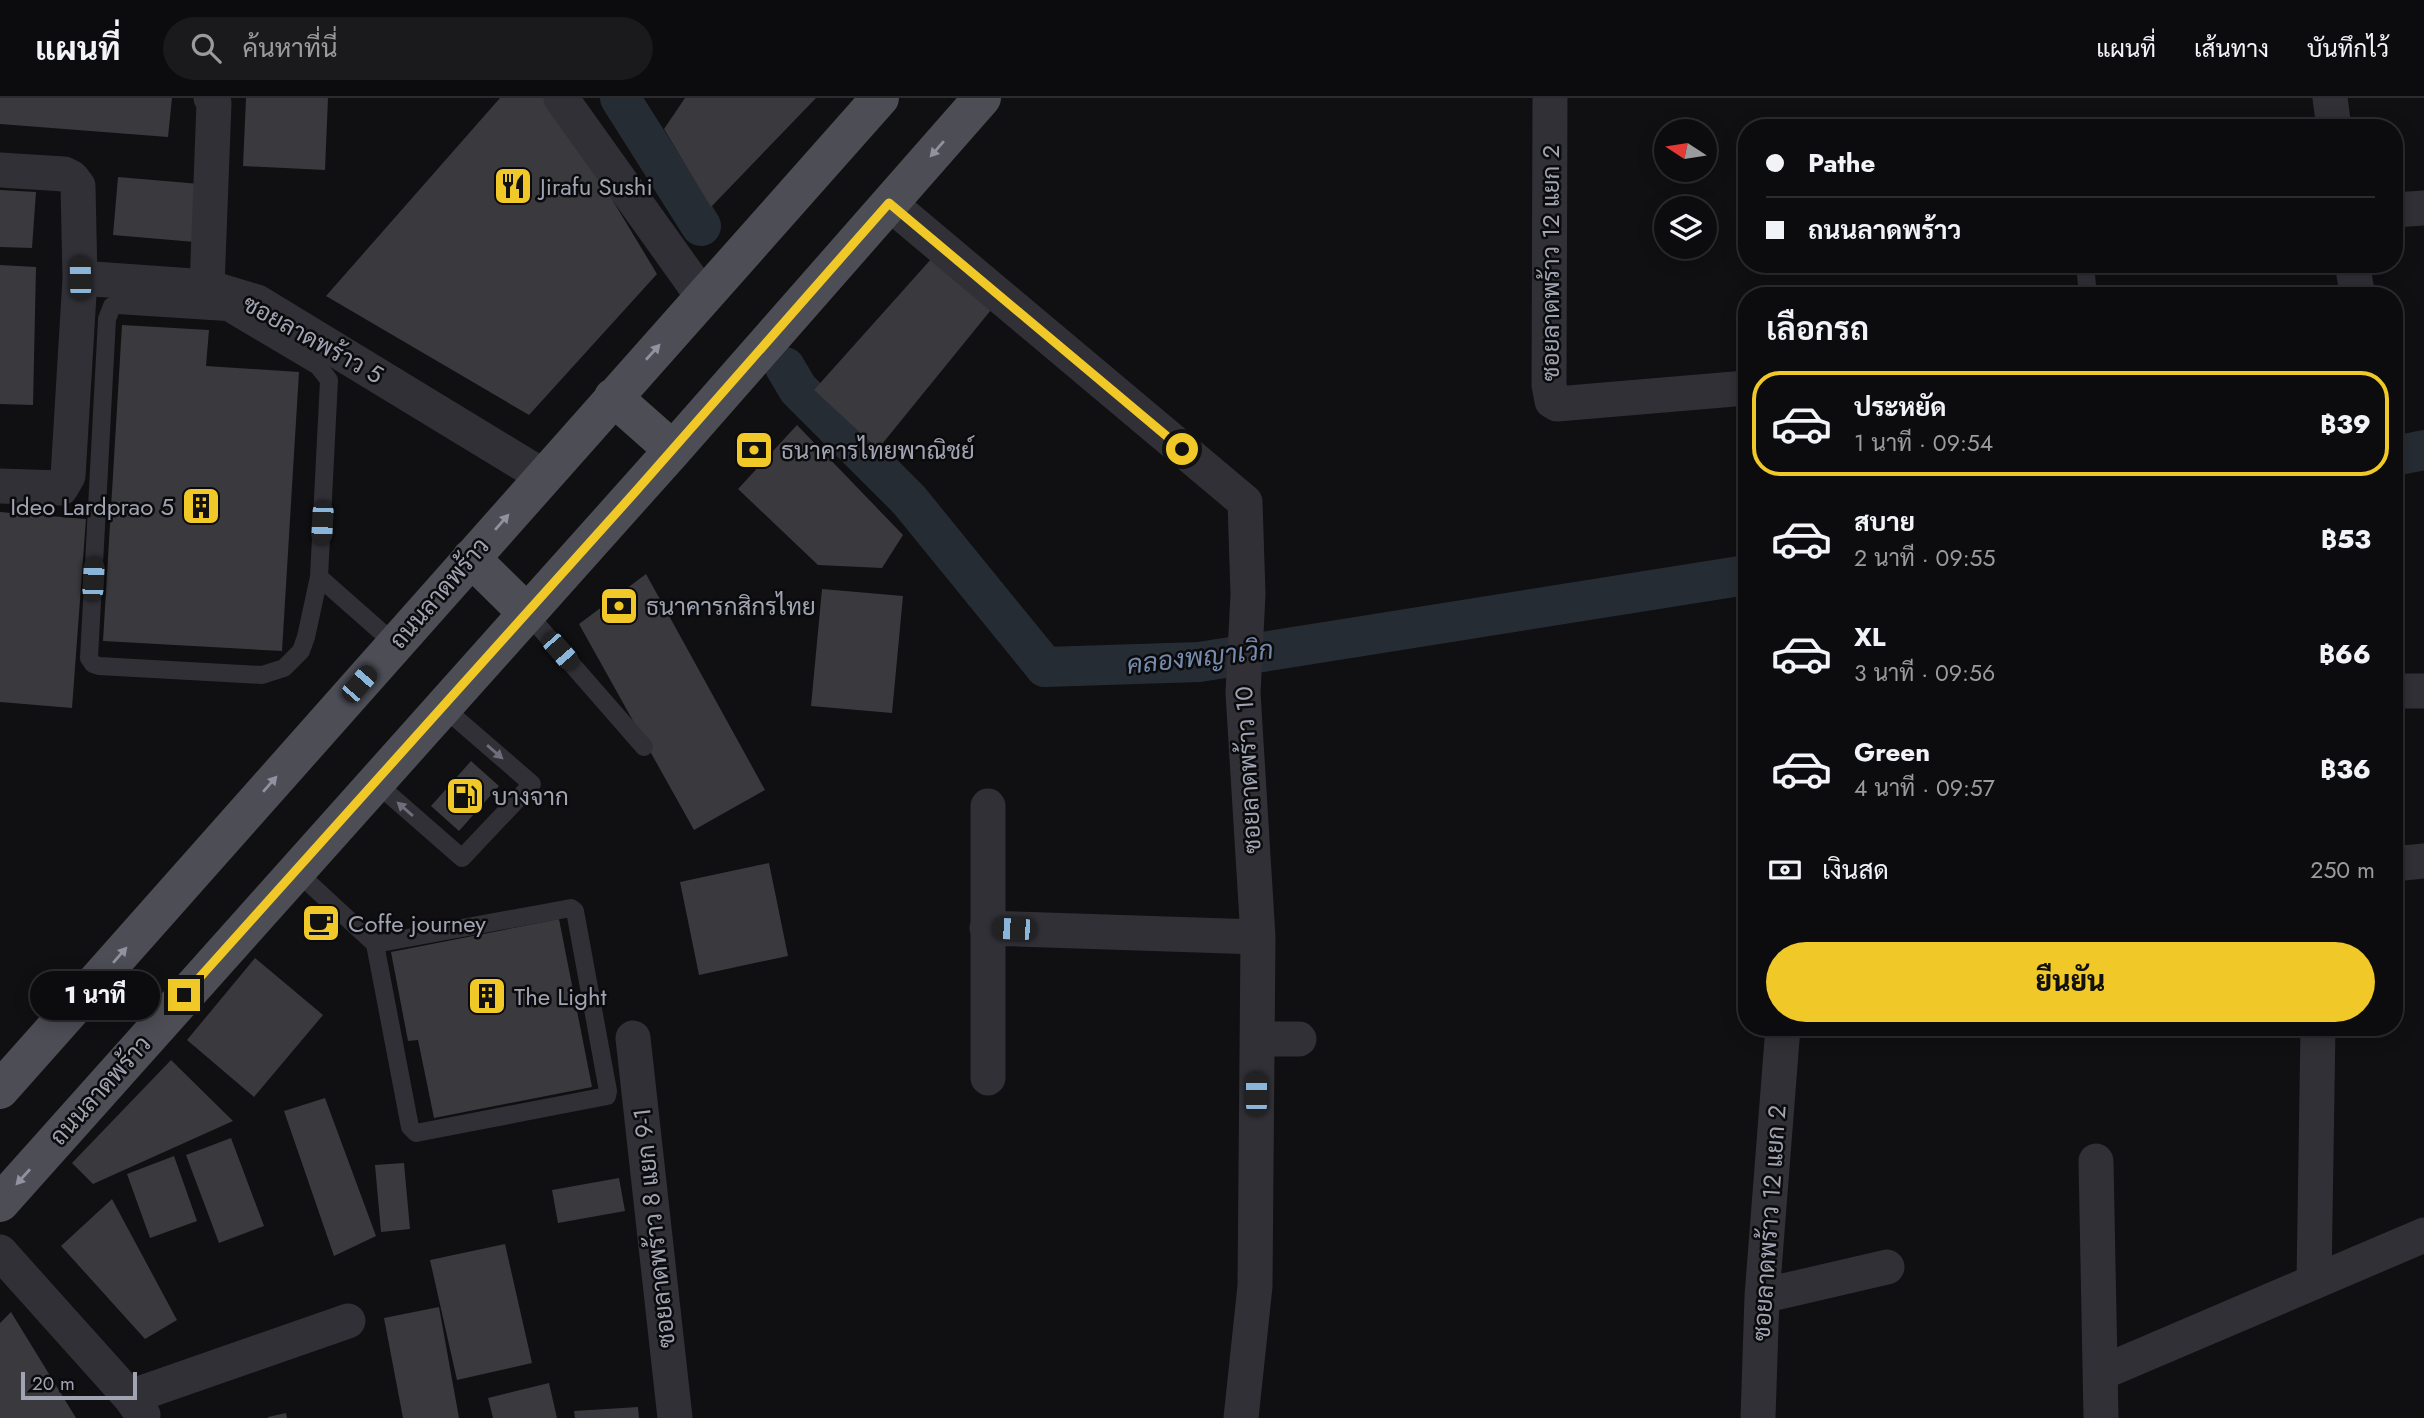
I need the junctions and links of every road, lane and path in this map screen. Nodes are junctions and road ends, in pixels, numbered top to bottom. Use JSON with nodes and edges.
{"nodes":[{"id":1,"x":211,"y":98,"type":"edge"},
{"id":2,"x":561,"y":98,"type":"edge"},
{"id":3,"x":880,"y":98,"type":"edge"},
{"id":4,"x":982,"y":98,"type":"edge"},
{"id":5,"x":1550,"y":98,"type":"edge"},
{"id":6,"x":2330,"y":98,"type":"edge"},
{"id":7,"x":2333,"y":119,"type":"edge"},
{"id":8,"x":0,"y":170,"type":"edge"},
{"id":9,"x":889,"y":203,"type":"junction"},
{"id":10,"x":2424,"y":208,"type":"edge"},
{"id":11,"x":2403,"y":209,"type":"edge"},
{"id":12,"x":80,"y":278,"type":"junction"},
{"id":13,"x":207,"y":287,"type":"junction"},
{"id":14,"x":703,"y":297,"type":"junction"},
{"id":15,"x":1738,"y":389,"type":"edge"},
{"id":16,"x":613,"y":397,"type":"junction"},
{"id":17,"x":673,"y":450,"type":"junction"},
{"id":18,"x":543,"y":476,"type":"junction"},
{"id":19,"x":0,"y":486,"type":"edge"},
{"id":20,"x":471,"y":558,"type":"junction"},
{"id":21,"x":319,"y":577,"type":"junction"},
{"id":22,"x":527,"y":613,"type":"junction"},
{"id":23,"x":395,"y":644,"type":"junction"},
{"id":24,"x":2403,"y":691,"type":"edge"},
{"id":25,"x":2424,"y":691,"type":"edge"},
{"id":26,"x":443,"y":707,"type":"junction"},
{"id":27,"x":644,"y":747,"type":"dead end"},
{"id":28,"x":375,"y":782,"type":"junction"},
{"id":29,"x":988,"y":806,"type":"dead end"},
{"id":30,"x":2424,"y":861,"type":"edge"},
{"id":31,"x":2403,"y":863,"type":"edge"},
{"id":32,"x":295,"y":870,"type":"junction"},
{"id":33,"x":987,"y":928,"type":"junction"},
{"id":34,"x":1258,"y":937,"type":"junction"},
{"id":35,"x":375,"y":944,"type":"junction"},
{"id":36,"x":1782,"y":1036,"type":"edge"},
{"id":37,"x":2318,"y":1036,"type":"edge"},
{"id":38,"x":633,"y":1038,"type":"dead end"},
{"id":39,"x":1257,"y":1039,"type":"junction"},
{"id":40,"x":1299,"y":1039,"type":"dead end"},
{"id":41,"x":988,"y":1078,"type":"dead end"},
{"id":42,"x":0,"y":1090,"type":"edge"},
{"id":43,"x":2096,"y":1161,"type":"dead end"},
{"id":44,"x":0,"y":1203,"type":"edge"},
{"id":45,"x":2424,"y":1235,"type":"edge"},
{"id":46,"x":0,"y":1252,"type":"edge"},
{"id":47,"x":1887,"y":1267,"type":"dead end"},
{"id":48,"x":2314,"y":1281,"type":"junction"},
{"id":49,"x":1762,"y":1296,"type":"junction"},
{"id":50,"x":348,"y":1321,"type":"dead end"},
{"id":51,"x":2101,"y":1373,"type":"junction"},
{"id":52,"x":138,"y":1408,"type":"edge"},
{"id":53,"x":675,"y":1418,"type":"edge"},
{"id":54,"x":1241,"y":1418,"type":"edge"},
{"id":55,"x":1758,"y":1418,"type":"edge"},
{"id":56,"x":2101,"y":1418,"type":"edge"}],
"edges":[{"from":1,"to":13,"type":"street"},
{"from":2,"to":14,"type":"street"},
{"from":3,"to":14,"type":"main road","name":"ถนนลาดพร้าว"},
{"from":4,"to":9,"type":"main road","name":"ถนนลาดพร้าว","one_way":true},
{"from":5,"to":15,"type":"street","name":"ซอยลาดพร้าว 12 แยก 2"},
{"from":6,"to":7,"type":"street"},
{"from":8,"to":12,"type":"street"},
{"from":9,"to":17,"type":"main road","name":"ถนนลาดพร้าว"},
{"from":9,"to":34,"type":"street","name":"ซอยลาดพร้าว 10"},
{"from":10,"to":11,"type":"street"},
{"from":12,"to":13,"type":"street","name":"ซอยลาดพร้าว 5"},
{"from":12,"to":19,"type":"street"},
{"from":13,"to":18,"type":"street","name":"ซอยลาดพร้าว 5"},
{"from":16,"to":14,"type":"main road","name":"ถนนลาดพร้าว","one_way":true},
{"from":16,"to":17,"type":"main road"},
{"from":16,"to":18,"type":"main road","name":"ถนนลาดพร้าว"},
{"from":17,"to":22,"type":"main road","name":"ถนนลาดพร้าว"},
{"from":20,"to":18,"type":"main road","name":"ถนนลาดพร้าว","one_way":true},
{"from":20,"to":22,"type":"main road"},
{"from":20,"to":23,"type":"main road","name":"ถนนลาดพร้าว"},
{"from":21,"to":21,"type":"lane"},
{"from":21,"to":23,"type":"lane"},
{"from":22,"to":26,"type":"main road","name":"ถนนลาดพร้าว"},
{"from":22,"to":27,"type":"lane"},
{"from":42,"to":23,"type":"main road","name":"ถนนลาดพร้าว","one_way":true},
{"from":24,"to":25,"type":"street"},
{"from":26,"to":28,"type":"main road","name":"ถนนลาดพร้าว"},
{"from":26,"to":28,"type":"lane","one_way":true},
{"from":28,"to":32,"type":"main road","name":"ถนนลาดพร้าว"},
{"from":29,"to":33,"type":"street"},
{"from":30,"to":31,"type":"street"},
{"from":32,"to":35,"type":"lane"},
{"from":32,"to":44,"type":"main road","name":"ถนนลาดพร้าว","one_way":true},
{"from":33,"to":34,"type":"street"},
{"from":33,"to":41,"type":"street"},
{"from":34,"to":39,"type":"street","name":"ซอยลาดพร้าว 10"},
{"from":35,"to":35,"type":"lane"},
{"from":36,"to":49,"type":"street","name":"ซอยลาดพร้าว 12 แยก 2"},
{"from":37,"to":48,"type":"street"},
{"from":38,"to":53,"type":"street","name":"ซอยลาดพร้าว 8 แยก 9-1"},
{"from":39,"to":40,"type":"street"},
{"from":39,"to":54,"type":"street","name":"ซอยลาดพร้าว 10"},
{"from":43,"to":51,"type":"street"},
{"from":45,"to":48,"type":"street"},
{"from":46,"to":52,"type":"street"},
{"from":47,"to":49,"type":"street"},
{"from":48,"to":51,"type":"street"},
{"from":49,"to":55,"type":"street","name":"ซอยลาดพร้าว 12 แยก 2"},
{"from":50,"to":52,"type":"street"},
{"from":51,"to":56,"type":"street"}]}
